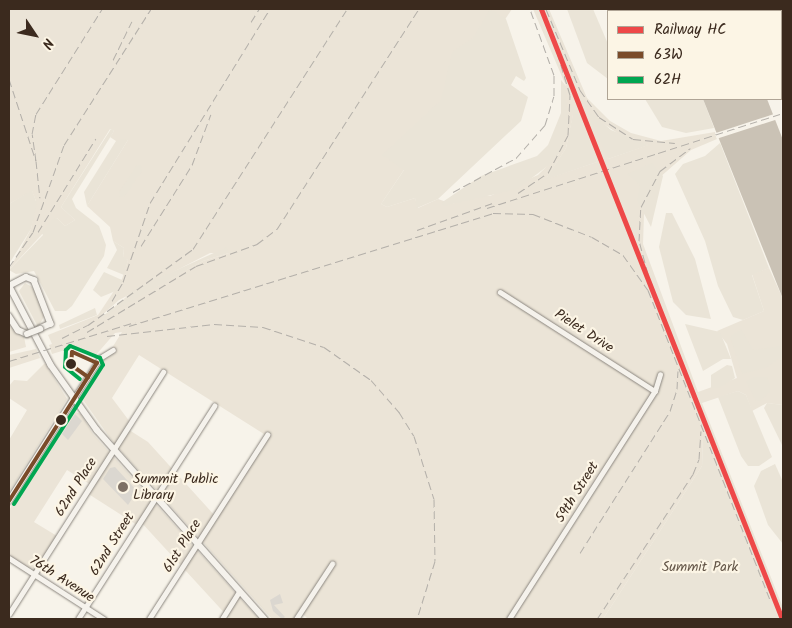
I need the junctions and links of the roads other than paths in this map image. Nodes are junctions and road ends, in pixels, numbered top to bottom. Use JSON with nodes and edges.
{"nodes":[{"id":1,"x":9,"y":286,"type":"edge"},
{"id":2,"x":500,"y":292,"type":"dead end"},
{"id":3,"x":9,"y":316,"type":"edge"},
{"id":4,"x":113,"y":350,"type":"dead end"},
{"id":5,"x":163,"y":372,"type":"dead end"},
{"id":6,"x":660,"y":375,"type":"dead end"},
{"id":7,"x":655,"y":391,"type":"junction"},
{"id":8,"x":74,"y":398,"type":"junction"},
{"id":9,"x":214,"y":406,"type":"dead end"},
{"id":10,"x":267,"y":435,"type":"dead end"},
{"id":11,"x":113,"y":450,"type":"junction"},
{"id":12,"x":154,"y":498,"type":"junction"},
{"id":13,"x":9,"y":501,"type":"edge"},
{"id":14,"x":197,"y":544,"type":"junction"},
{"id":15,"x":9,"y":558,"type":"edge"},
{"id":16,"x":332,"y":564,"type":"dead end"},
{"id":17,"x":34,"y":575,"type":"junction"},
{"id":18,"x":239,"y":592,"type":"junction"},
{"id":19,"x":85,"y":607,"type":"junction"},
{"id":20,"x":9,"y":614,"type":"edge"},
{"id":21,"x":78,"y":619,"type":"edge"},
{"id":22,"x":104,"y":619,"type":"edge"},
{"id":23,"x":149,"y":619,"type":"edge"},
{"id":24,"x":222,"y":619,"type":"edge"},
{"id":25,"x":265,"y":619,"type":"edge"},
{"id":26,"x":296,"y":619,"type":"edge"},
{"id":27,"x":509,"y":619,"type":"edge"}],
"edges":[{"from":1,"to":3,"type":"main road","bridge":true},
{"from":1,"to":8,"type":"main road"},
{"from":2,"to":7,"type":"street","name":"Pielet Drive"},
{"from":4,"to":8,"type":"street"},
{"from":5,"to":11,"type":"street","name":"62nd Place"},
{"from":6,"to":7,"type":"street","name":"59th Street"},
{"from":7,"to":27,"type":"street","name":"59th Street"},
{"from":8,"to":11,"type":"main road"},
{"from":8,"to":13,"type":"main road"},
{"from":9,"to":12,"type":"street","name":"62nd Street"},
{"from":10,"to":14,"type":"street","name":"61st Place"},
{"from":11,"to":12,"type":"main road"},
{"from":11,"to":17,"type":"street","name":"62nd Place"},
{"from":12,"to":14,"type":"main road"},
{"from":12,"to":19,"type":"street","name":"62nd Street"},
{"from":14,"to":18,"type":"main road"},
{"from":14,"to":23,"type":"street","name":"61st Place"},
{"from":15,"to":17,"type":"street","name":"76th Avenue"},
{"from":16,"to":26,"type":"street"},
{"from":17,"to":19,"type":"street","name":"76th Avenue"},
{"from":17,"to":20,"type":"street","name":"62nd Place"},
{"from":18,"to":24,"type":"street"},
{"from":18,"to":25,"type":"main road"},
{"from":19,"to":21,"type":"street","name":"62nd Street"},
{"from":19,"to":22,"type":"street","name":"76th Avenue"}]}
